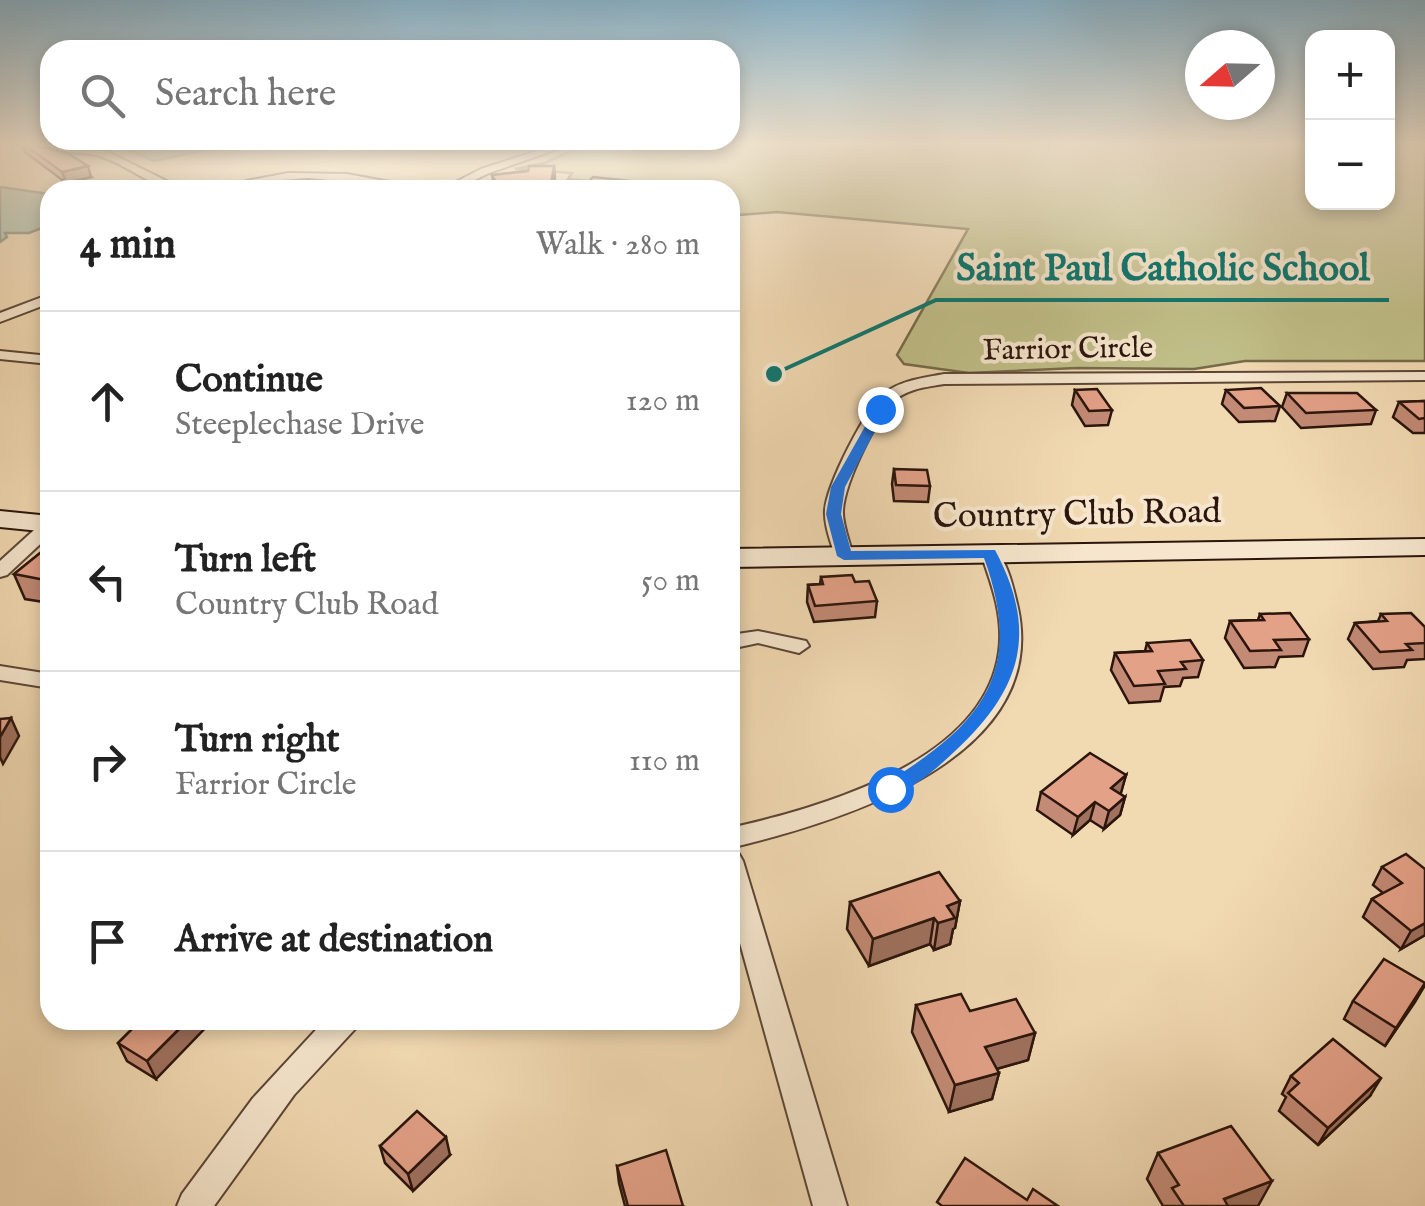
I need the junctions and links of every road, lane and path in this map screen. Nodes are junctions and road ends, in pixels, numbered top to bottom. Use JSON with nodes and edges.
{"nodes":[{"id":1,"x":40,"y":300,"type":"edge"},
{"id":2,"x":0,"y":318,"type":"edge"},
{"id":3,"x":0,"y":355,"type":"edge"},
{"id":4,"x":40,"y":359,"type":"edge"},
{"id":5,"x":1425,"y":376,"type":"edge"},
{"id":6,"x":0,"y":520,"type":"edge"},
{"id":7,"x":40,"y":523,"type":"edge"},
{"id":8,"x":40,"y":533,"type":"edge"},
{"id":9,"x":1425,"y":548,"type":"edge"},
{"id":10,"x":990,"y":554,"type":"junction"},
{"id":11,"x":844,"y":556,"type":"junction"},
{"id":12,"x":740,"y":558,"type":"edge"},
{"id":13,"x":0,"y":571,"type":"edge"},
{"id":14,"x":740,"y":640,"type":"edge"},
{"id":15,"x":799,"y":646,"type":"dead end"},
{"id":16,"x":0,"y":673,"type":"edge"},
{"id":17,"x":40,"y":679,"type":"edge"},
{"id":18,"x":740,"y":835,"type":"edge"},
{"id":19,"x":740,"y":895,"type":"edge"},
{"id":20,"x":336,"y":1030,"type":"edge"},
{"id":21,"x":194,"y":1206,"type":"edge"},
{"id":22,"x":830,"y":1206,"type":"edge"}],
"edges":[{"from":1,"to":2,"type":"street"},
{"from":3,"to":4,"type":"street"},
{"from":5,"to":11,"type":"street","name":"Farrior Circle"},
{"from":6,"to":7,"type":"street"},
{"from":8,"to":13,"type":"street"},
{"from":9,"to":10,"type":"street","name":"Country Club Road"},
{"from":10,"to":11,"type":"street","name":"Country Club Road"},
{"from":10,"to":18,"type":"street"},
{"from":11,"to":12,"type":"street","name":"Country Club Road"},
{"from":14,"to":15,"type":"street"},
{"from":16,"to":17,"type":"street"},
{"from":19,"to":22,"type":"street"},
{"from":20,"to":21,"type":"street"}]}
